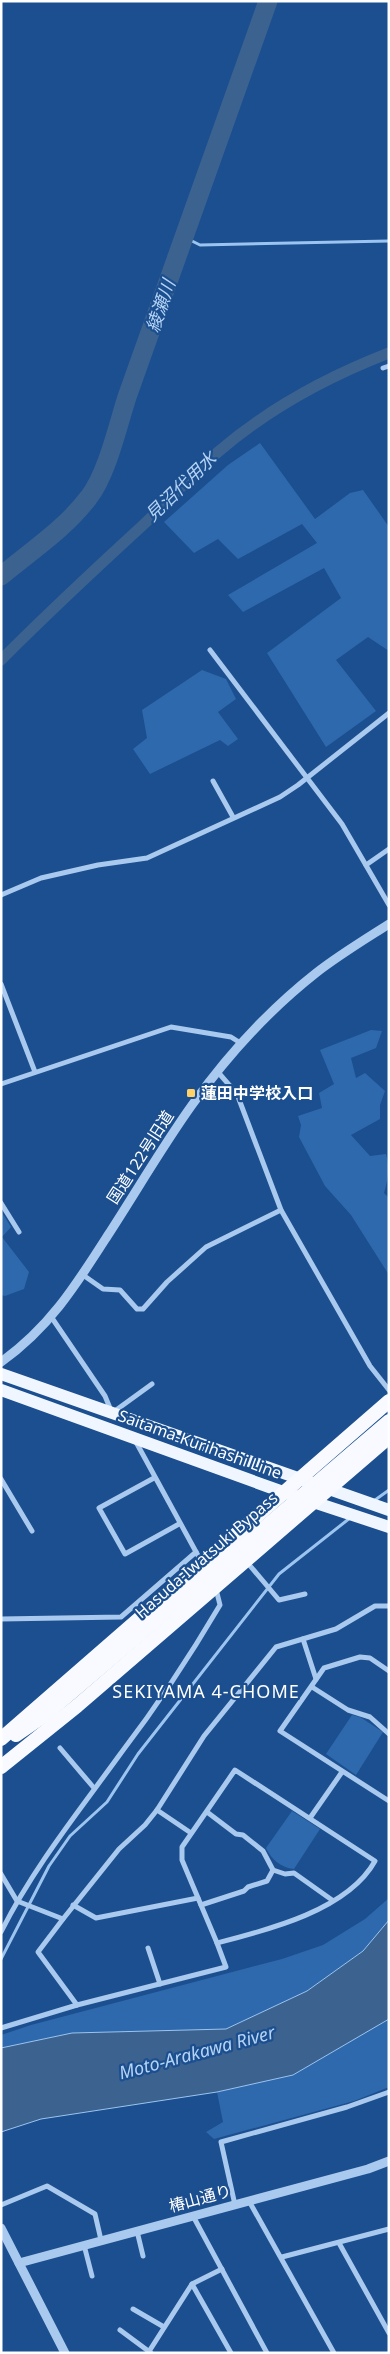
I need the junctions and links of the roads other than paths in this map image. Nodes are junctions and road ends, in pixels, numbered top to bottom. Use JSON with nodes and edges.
{"nodes":[{"id":1,"x":210,"y":650,"type":"dead end"},
{"id":2,"x":389,"y":713,"type":"edge"},
{"id":3,"x":308,"y":777,"type":"junction"},
{"id":4,"x":213,"y":781,"type":"dead end"},
{"id":5,"x":233,"y":817,"type":"junction"},
{"id":6,"x":389,"y":849,"type":"edge"},
{"id":7,"x":366,"y":865,"type":"junction"},
{"id":8,"x":1,"y":894,"type":"edge"},
{"id":9,"x":389,"y":905,"type":"edge"},
{"id":10,"x":389,"y":924,"type":"edge"},
{"id":11,"x":1,"y":984,"type":"edge"},
{"id":12,"x":242,"y":1044,"type":"junction"},
{"id":13,"x":217,"y":1071,"type":"junction"},
{"id":14,"x":35,"y":1072,"type":"junction"},
{"id":15,"x":1,"y":1084,"type":"edge"},
{"id":16,"x":1,"y":1203,"type":"edge"},
{"id":17,"x":281,"y":1210,"type":"junction"},
{"id":18,"x":20,"y":1232,"type":"dead end"},
{"id":19,"x":83,"y":1275,"type":"junction"},
{"id":20,"x":52,"y":1318,"type":"junction"},
{"id":21,"x":1,"y":1362,"type":"edge"},
{"id":22,"x":1,"y":1374,"type":"edge"},
{"id":23,"x":152,"y":1384,"type":"dead end"},
{"id":24,"x":388,"y":1387,"type":"edge"},
{"id":25,"x":1,"y":1390,"type":"edge"},
{"id":26,"x":389,"y":1401,"type":"edge"},
{"id":27,"x":112,"y":1413,"type":"junction"},
{"id":28,"x":389,"y":1421,"type":"edge"},
{"id":29,"x":133,"y":1437,"type":"junction"},
{"id":30,"x":389,"y":1437,"type":"edge"},
{"id":31,"x":300,"y":1477,"type":"junction"},
{"id":32,"x":154,"y":1478,"type":"junction"},
{"id":33,"x":1,"y":1479,"type":"edge"},
{"id":34,"x":330,"y":1488,"type":"junction"},
{"id":35,"x":283,"y":1492,"type":"junction"},
{"id":36,"x":313,"y":1502,"type":"junction"},
{"id":37,"x":389,"y":1510,"type":"edge"},
{"id":38,"x":179,"y":1524,"type":"junction"},
{"id":39,"x":389,"y":1526,"type":"edge"},
{"id":40,"x":32,"y":1531,"type":"dead end"},
{"id":41,"x":199,"y":1557,"type":"junction"},
{"id":42,"x":246,"y":1560,"type":"junction"},
{"id":43,"x":216,"y":1586,"type":"junction"},
{"id":44,"x":305,"y":1594,"type":"dead end"},
{"id":45,"x":389,"y":1606,"type":"edge"},
{"id":46,"x":1,"y":1619,"type":"edge"},
{"id":47,"x":303,"y":1640,"type":"junction"},
{"id":48,"x":389,"y":1671,"type":"edge"},
{"id":49,"x":316,"y":1679,"type":"junction"},
{"id":50,"x":312,"y":1687,"type":"junction"},
{"id":51,"x":45,"y":1715,"type":"junction"},
{"id":52,"x":389,"y":1734,"type":"edge"},
{"id":53,"x":1,"y":1739,"type":"edge"},
{"id":54,"x":1,"y":1745,"type":"edge"},
{"id":55,"x":60,"y":1748,"type":"dead end"},
{"id":56,"x":1,"y":1762,"type":"edge"},
{"id":57,"x":1,"y":1767,"type":"edge"},
{"id":58,"x":342,"y":1772,"type":"junction"},
{"id":59,"x":94,"y":1788,"type":"junction"},
{"id":60,"x":389,"y":1801,"type":"edge"},
{"id":61,"x":157,"y":1810,"type":"junction"},
{"id":62,"x":207,"y":1812,"type":"junction"},
{"id":63,"x":310,"y":1818,"type":"junction"},
{"id":64,"x":191,"y":1833,"type":"junction"},
{"id":65,"x":273,"y":1870,"type":"junction"},
{"id":66,"x":1,"y":1874,"type":"edge"},
{"id":67,"x":198,"y":1898,"type":"junction"},
{"id":68,"x":332,"y":1900,"type":"junction"},
{"id":69,"x":17,"y":1901,"type":"junction"},
{"id":70,"x":73,"y":1905,"type":"junction"},
{"id":71,"x":201,"y":1905,"type":"junction"},
{"id":72,"x":63,"y":1919,"type":"junction"},
{"id":73,"x":1,"y":1932,"type":"edge"},
{"id":74,"x":217,"y":1943,"type":"junction"},
{"id":75,"x":148,"y":1948,"type":"dead end"},
{"id":76,"x":160,"y":1984,"type":"junction"},
{"id":77,"x":77,"y":2006,"type":"junction"},
{"id":78,"x":1,"y":2028,"type":"edge"},
{"id":79,"x":389,"y":2092,"type":"edge"},
{"id":80,"x":389,"y":2161,"type":"edge"},
{"id":81,"x":250,"y":2201,"type":"junction"},
{"id":82,"x":235,"y":2205,"type":"junction"},
{"id":83,"x":1,"y":2206,"type":"edge"},
{"id":84,"x":193,"y":2216,"type":"junction"},
{"id":85,"x":1,"y":2228,"type":"edge"},
{"id":86,"x":389,"y":2229,"type":"edge"},
{"id":87,"x":137,"y":2230,"type":"junction"},
{"id":88,"x":101,"y":2240,"type":"junction"},
{"id":89,"x":339,"y":2243,"type":"junction"},
{"id":90,"x":84,"y":2244,"type":"junction"},
{"id":91,"x":143,"y":2256,"type":"dead end"},
{"id":92,"x":282,"y":2257,"type":"junction"},
{"id":93,"x":19,"y":2263,"type":"junction"},
{"id":94,"x":222,"y":2270,"type":"junction"},
{"id":95,"x":92,"y":2276,"type":"dead end"},
{"id":96,"x":192,"y":2284,"type":"junction"},
{"id":97,"x":133,"y":2309,"type":"dead end"},
{"id":98,"x":164,"y":2327,"type":"junction"},
{"id":99,"x":120,"y":2330,"type":"dead end"},
{"id":100,"x":389,"y":2333,"type":"edge"},
{"id":101,"x":63,"y":2352,"type":"edge"},
{"id":102,"x":150,"y":2352,"type":"edge"},
{"id":103,"x":231,"y":2353,"type":"edge"},
{"id":104,"x":267,"y":2353,"type":"edge"},
{"id":105,"x":334,"y":2353,"type":"edge"}],
"edges":[{"from":1,"to":3,"type":"street"},
{"from":2,"to":3,"type":"street"},
{"from":3,"to":5,"type":"street"},
{"from":3,"to":7,"type":"street"},
{"from":4,"to":5,"type":"street"},
{"from":5,"to":8,"type":"street"},
{"from":6,"to":7,"type":"street"},
{"from":7,"to":9,"type":"street"},
{"from":10,"to":12,"type":"street","name":"国道122号旧道"},
{"from":11,"to":14,"type":"street"},
{"from":12,"to":13,"type":"street","name":"国道122号旧道"},
{"from":12,"to":14,"type":"street"},
{"from":13,"to":17,"type":"street"},
{"from":13,"to":19,"type":"street","name":"国道122号旧道"},
{"from":14,"to":15,"type":"street"},
{"from":16,"to":18,"type":"street"},
{"from":17,"to":19,"type":"street"},
{"from":17,"to":24,"type":"street"},
{"from":19,"to":20,"type":"street","name":"国道122号旧道"},
{"from":20,"to":21,"type":"street","name":"国道122号旧道"},
{"from":20,"to":27,"type":"street"},
{"from":22,"to":27,"type":"main road","name":"Saitama-Kurihashi Line"},
{"from":23,"to":27,"type":"street"},
{"from":25,"to":29,"type":"main road","name":"Saitama-Kurihashi Line"},
{"from":26,"to":31,"type":"highway"},
{"from":27,"to":31,"type":"main road","name":"Saitama-Kurihashi Line"},
{"from":28,"to":51,"type":"highway","name":"Hasuda-Iwatsuki Bypass","bridge":true},
{"from":29,"to":32,"type":"street"},
{"from":29,"to":35,"type":"main road","name":"Saitama-Kurihashi Line"},
{"from":30,"to":34,"type":"highway"},
{"from":31,"to":34,"type":"main road","name":"Saitama-Kurihashi Line"},
{"from":31,"to":35,"type":"highway"},
{"from":32,"to":38,"type":"street"},
{"from":32,"to":38,"type":"street"},
{"from":33,"to":40,"type":"street"},
{"from":34,"to":36,"type":"highway"},
{"from":34,"to":37,"type":"main road","name":"Saitama-Kurihashi Line"},
{"from":35,"to":36,"type":"main road","name":"Saitama-Kurihashi Line"},
{"from":35,"to":41,"type":"highway"},
{"from":36,"to":39,"type":"main road","name":"Saitama-Kurihashi Line"},
{"from":36,"to":42,"type":"highway"},
{"from":38,"to":41,"type":"street"},
{"from":41,"to":46,"type":"street"},
{"from":41,"to":53,"type":"highway"},
{"from":42,"to":43,"type":"highway"},
{"from":42,"to":44,"type":"street"},
{"from":43,"to":57,"type":"highway"},
{"from":43,"to":59,"type":"street"},
{"from":45,"to":47,"type":"street"},
{"from":47,"to":49,"type":"street"},
{"from":47,"to":61,"type":"street"},
{"from":48,"to":49,"type":"street"},
{"from":49,"to":50,"type":"street"},
{"from":50,"to":52,"type":"street"},
{"from":50,"to":58,"type":"street"},
{"from":51,"to":54,"type":"highway","name":"Hasuda-Iwatsuki Bypass"},
{"from":51,"to":56,"type":"highway","name":"Hasuda-Iwatsuki Bypass"},
{"from":55,"to":59,"type":"street"},
{"from":58,"to":60,"type":"street"},
{"from":58,"to":63,"type":"street"},
{"from":59,"to":69,"type":"street"},
{"from":61,"to":64,"type":"street"},
{"from":61,"to":70,"type":"street"},
{"from":62,"to":63,"type":"street"},
{"from":62,"to":64,"type":"street"},
{"from":62,"to":65,"type":"street"},
{"from":63,"to":68,"type":"street"},
{"from":64,"to":67,"type":"street"},
{"from":65,"to":68,"type":"street"},
{"from":65,"to":71,"type":"street"},
{"from":66,"to":69,"type":"street"},
{"from":67,"to":70,"type":"street"},
{"from":67,"to":71,"type":"street"},
{"from":68,"to":74,"type":"street"},
{"from":69,"to":72,"type":"street"},
{"from":69,"to":73,"type":"street"},
{"from":70,"to":72,"type":"street"},
{"from":71,"to":74,"type":"street"},
{"from":72,"to":77,"type":"street"},
{"from":74,"to":76,"type":"street"},
{"from":75,"to":76,"type":"street"},
{"from":76,"to":77,"type":"street"},
{"from":77,"to":78,"type":"street"},
{"from":79,"to":82,"type":"street"},
{"from":80,"to":81,"type":"street","name":"椿山通り"},
{"from":81,"to":82,"type":"street","name":"椿山通り"},
{"from":81,"to":92,"type":"street"},
{"from":82,"to":84,"type":"street","name":"椿山通り"},
{"from":83,"to":88,"type":"street"},
{"from":84,"to":87,"type":"street","name":"椿山通り"},
{"from":84,"to":94,"type":"street"},
{"from":85,"to":93,"type":"street"},
{"from":86,"to":89,"type":"street"},
{"from":87,"to":88,"type":"street","name":"椿山通り"},
{"from":87,"to":91,"type":"street"},
{"from":88,"to":90,"type":"street","name":"椿山通り"},
{"from":89,"to":92,"type":"street"},
{"from":89,"to":100,"type":"street"},
{"from":90,"to":93,"type":"street","name":"椿山通り"},
{"from":90,"to":95,"type":"street"},
{"from":92,"to":105,"type":"street"},
{"from":93,"to":101,"type":"street"},
{"from":94,"to":96,"type":"street"},
{"from":94,"to":104,"type":"street"},
{"from":96,"to":98,"type":"street"},
{"from":96,"to":103,"type":"street"},
{"from":97,"to":98,"type":"street"},
{"from":98,"to":102,"type":"street"},
{"from":99,"to":102,"type":"street"}]}
